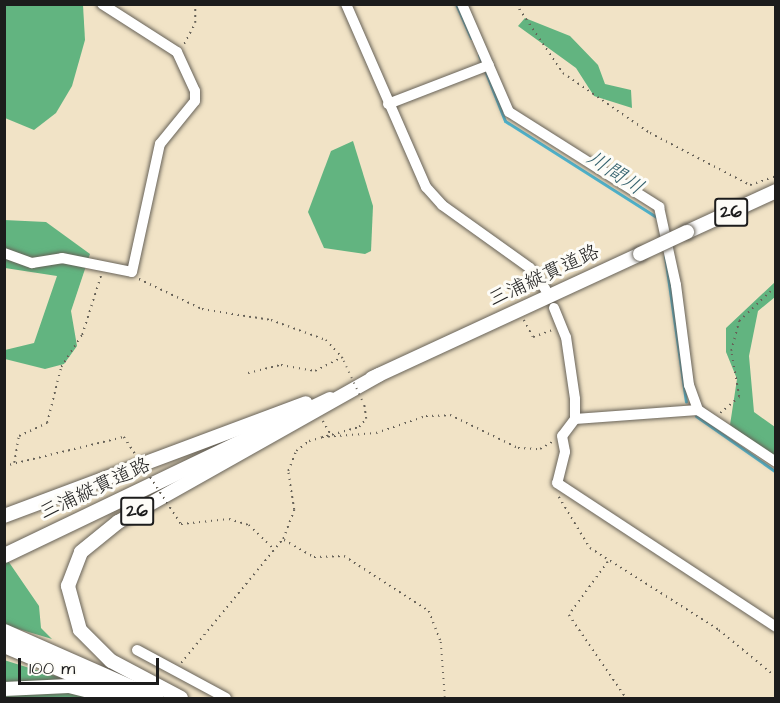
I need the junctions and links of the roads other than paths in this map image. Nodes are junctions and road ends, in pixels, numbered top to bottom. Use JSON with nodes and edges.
{"nodes":[{"id":1,"x":102,"y":4,"type":"edge"},
{"id":2,"x":346,"y":4,"type":"edge"},
{"id":3,"x":462,"y":4,"type":"edge"},
{"id":4,"x":484,"y":67,"type":"junction"},
{"id":5,"x":388,"y":104,"type":"junction"},
{"id":6,"x":776,"y":191,"type":"edge"},
{"id":7,"x":4,"y":253,"type":"edge"},
{"id":8,"x":545,"y":289,"type":"dead end"},
{"id":9,"x":554,"y":308,"type":"dead end"},
{"id":10,"x":379,"y":375,"type":"junction"},
{"id":11,"x":363,"y":382,"type":"junction"},
{"id":12,"x":329,"y":399,"type":"joint"},
{"id":13,"x":698,"y":410,"type":"junction"},
{"id":14,"x":575,"y":419,"type":"junction"},
{"id":15,"x":202,"y":458,"type":"junction"},
{"id":16,"x":776,"y":462,"type":"edge"},
{"id":17,"x":4,"y":516,"type":"edge"},
{"id":18,"x":4,"y":548,"type":"edge"},
{"id":19,"x":4,"y":555,"type":"edge"},
{"id":20,"x":776,"y":627,"type":"edge"},
{"id":21,"x":4,"y":631,"type":"edge"},
{"id":22,"x":4,"y":645,"type":"edge"},
{"id":23,"x":137,"y":650,"type":"dead end"},
{"id":24,"x":5,"y":689,"type":"edge"},
{"id":25,"x":117,"y":699,"type":"edge"},
{"id":26,"x":129,"y":699,"type":"edge"},
{"id":27,"x":156,"y":699,"type":"edge"},
{"id":28,"x":182,"y":699,"type":"edge"},
{"id":29,"x":226,"y":699,"type":"edge"}],
"edges":[{"from":1,"to":7,"type":"street"},
{"from":2,"to":5,"type":"street"},
{"from":3,"to":4,"type":"street"},
{"from":4,"to":5,"type":"street"},
{"from":4,"to":13,"type":"street"},
{"from":5,"to":8,"type":"street"},
{"from":6,"to":10,"type":"main road","name":"三浦縦貫道路","number":"26","bridge":true},
{"from":9,"to":14,"type":"street"},
{"from":10,"to":11,"type":"main road","name":"三浦縦貫道路","number":"26"},
{"from":10,"to":28,"type":"main road","number":"26"},
{"from":11,"to":12,"type":"main road","name":"三浦縦貫道路","number":"26"},
{"from":11,"to":17,"type":"main road"},
{"from":12,"to":15,"type":"highway","number":"26"},
{"from":13,"to":14,"type":"street"},
{"from":13,"to":16,"type":"street"},
{"from":14,"to":20,"type":"street"},
{"from":15,"to":18,"type":"highway","name":"三浦縦貫道路","number":"26"},
{"from":15,"to":19,"type":"highway","name":"三浦縦貫道路","number":"26"},
{"from":21,"to":27,"type":"highway"},
{"from":22,"to":26,"type":"highway"},
{"from":23,"to":29,"type":"street"},
{"from":24,"to":25,"type":"main road"}]}
